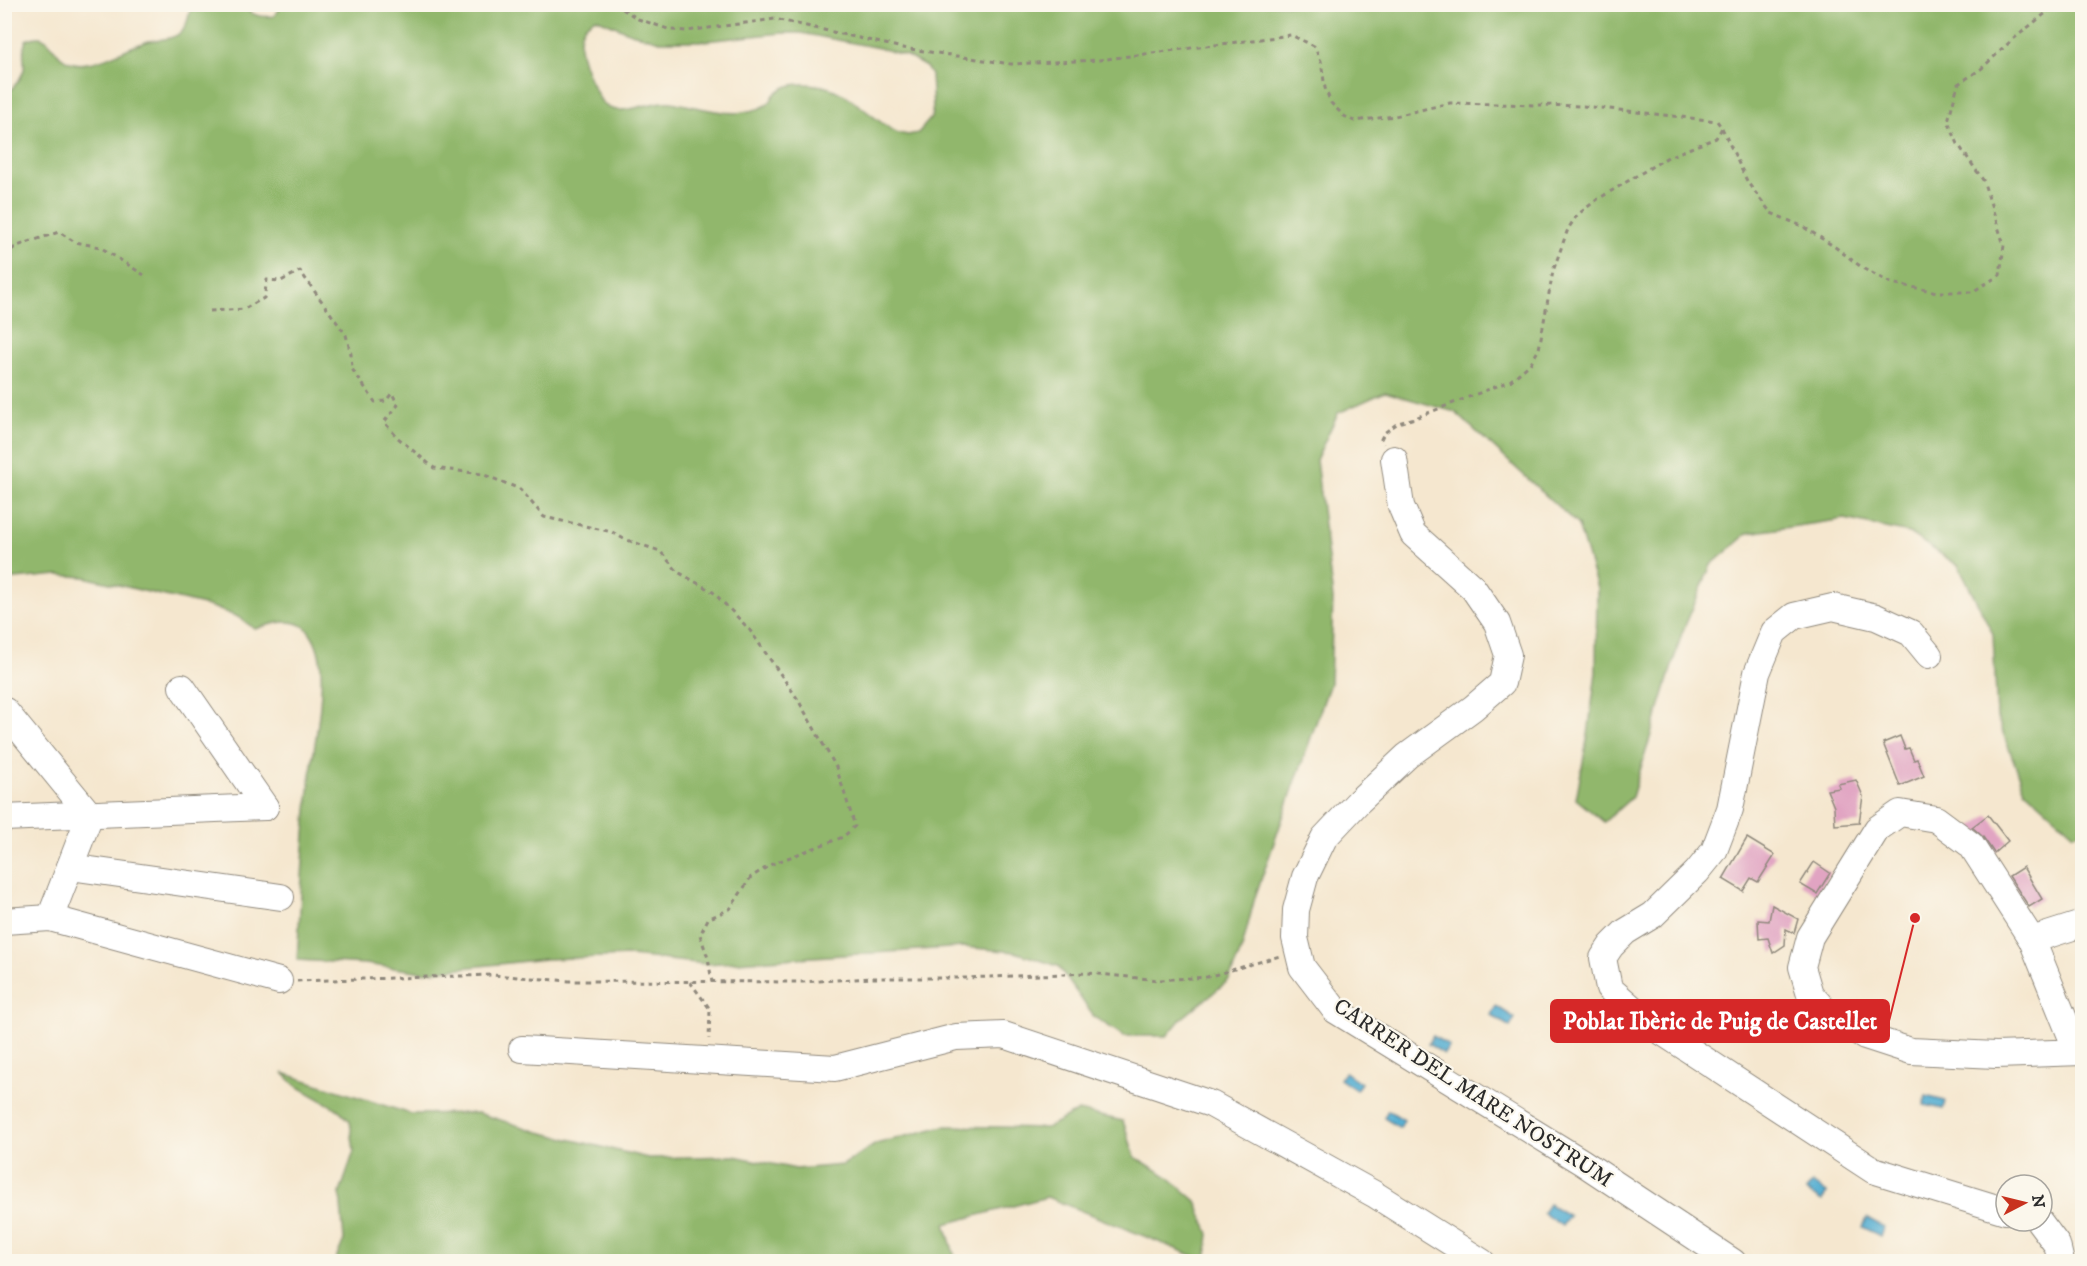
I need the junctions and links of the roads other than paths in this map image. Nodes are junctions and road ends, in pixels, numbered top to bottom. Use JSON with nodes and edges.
{"nodes":[{"id":1,"x":1394,"y":459,"type":"road end"},
{"id":2,"x":1929,"y":655,"type":"dead end"},
{"id":3,"x":182,"y":687,"type":"dead end"},
{"id":4,"x":5,"y":711,"type":"edge"},
{"id":5,"x":90,"y":815,"type":"junction"},
{"id":6,"x":4,"y":818,"type":"edge"},
{"id":7,"x":70,"y":867,"type":"junction"},
{"id":8,"x":281,"y":897,"type":"dead end"},
{"id":9,"x":50,"y":918,"type":"junction"},
{"id":10,"x":4,"y":921,"type":"edge"},
{"id":11,"x":2082,"y":924,"type":"edge"},
{"id":12,"x":2032,"y":940,"type":"junction"},
{"id":13,"x":279,"y":981,"type":"dead end"},
{"id":14,"x":522,"y":1049,"type":"dead end"},
{"id":15,"x":2080,"y":1052,"type":"edge"},
{"id":16,"x":1994,"y":1207,"type":"edge"},
{"id":17,"x":2048,"y":1233,"type":"edge"},
{"id":18,"x":1482,"y":1262,"type":"edge"},
{"id":19,"x":1733,"y":1262,"type":"edge"},
{"id":20,"x":2061,"y":1262,"type":"edge"}],
"edges":[{"from":1,"to":19,"type":"street","name":"CARRER DEL MARE NOSTRUM"},
{"from":2,"to":16,"type":"street"},
{"from":3,"to":5,"type":"street"},
{"from":4,"to":5,"type":"street"},
{"from":5,"to":6,"type":"street"},
{"from":5,"to":7,"type":"street"},
{"from":7,"to":8,"type":"street"},
{"from":7,"to":9,"type":"street"},
{"from":9,"to":10,"type":"street"},
{"from":9,"to":13,"type":"street"},
{"from":11,"to":12,"type":"street"},
{"from":12,"to":15,"type":"street"},
{"from":12,"to":15,"type":"street"},
{"from":14,"to":18,"type":"street"},
{"from":17,"to":20,"type":"street"}]}
